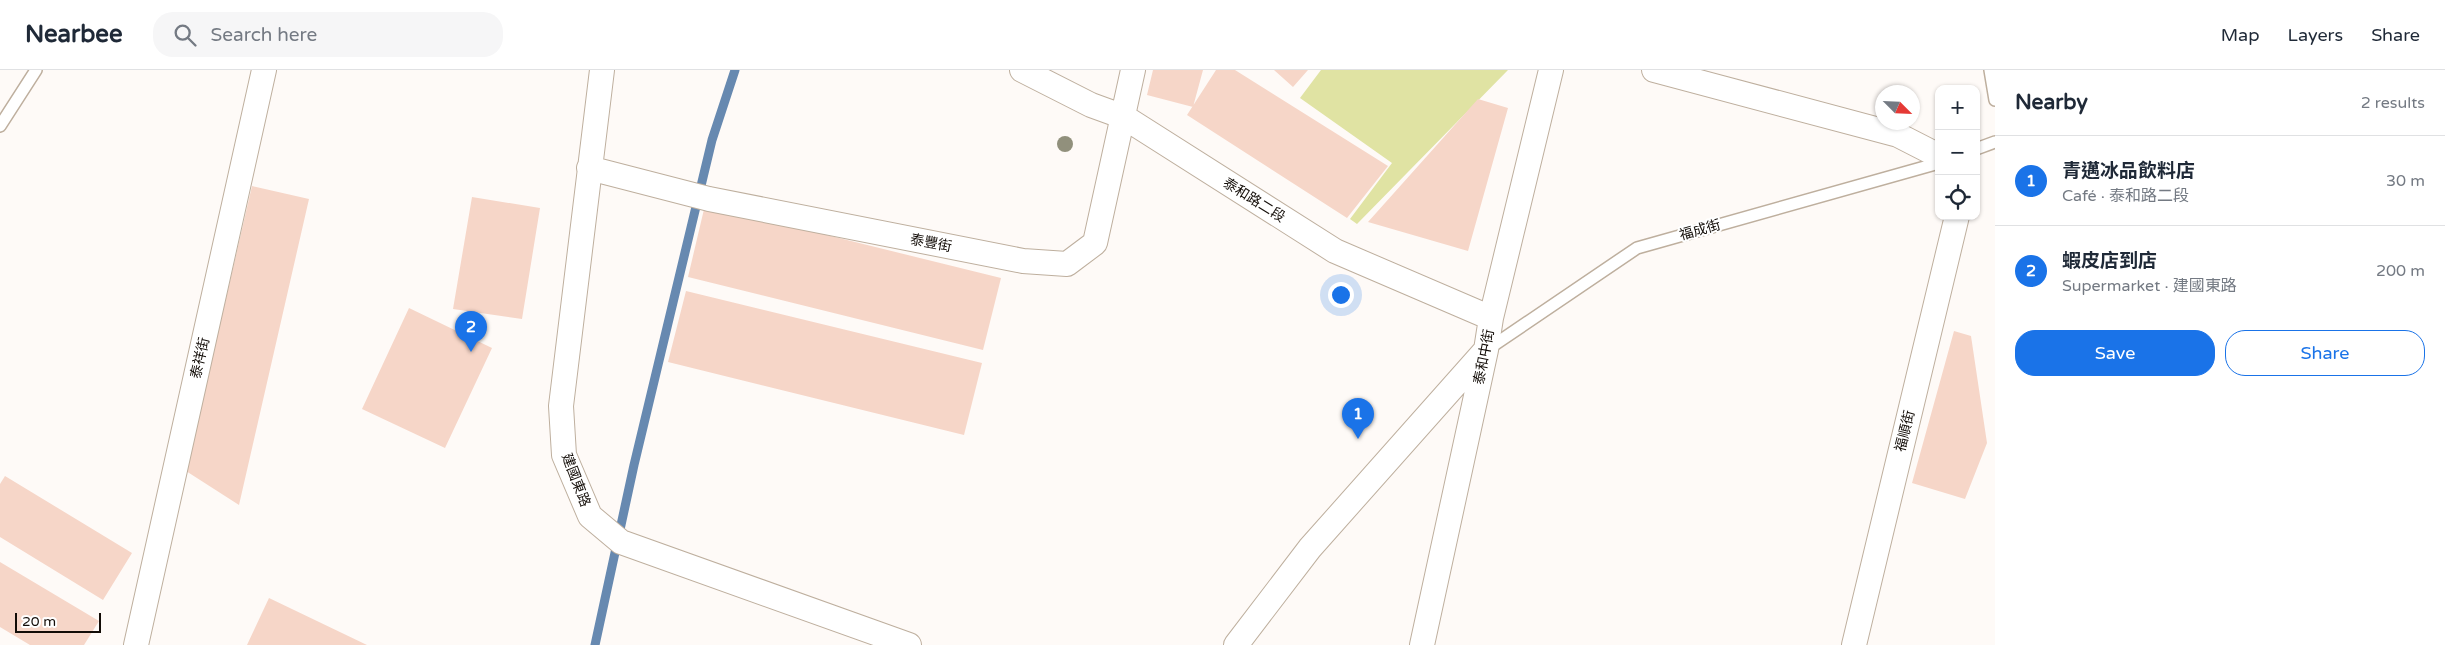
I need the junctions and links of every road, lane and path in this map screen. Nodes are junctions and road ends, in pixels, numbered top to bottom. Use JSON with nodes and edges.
{"nodes":[{"id":1,"x":36,"y":70,"type":"edge"},
{"id":2,"x":264,"y":70,"type":"edge"},
{"id":3,"x":602,"y":70,"type":"edge"},
{"id":4,"x":1022,"y":70,"type":"edge"},
{"id":5,"x":1133,"y":70,"type":"edge"},
{"id":6,"x":1551,"y":70,"type":"edge"},
{"id":7,"x":1654,"y":70,"type":"edge"},
{"id":8,"x":1990,"y":70,"type":"edge"},
{"id":9,"x":1995,"y":100,"type":"edge"},
{"id":10,"x":1124,"y":117,"type":"junction"},
{"id":11,"x":0,"y":126,"type":"edge"},
{"id":12,"x":1995,"y":142,"type":"edge"},
{"id":13,"x":1980,"y":148,"type":"edge"},
{"id":14,"x":1935,"y":154,"type":"edge"},
{"id":15,"x":1935,"y":164,"type":"edge"},
{"id":16,"x":589,"y":168,"type":"junction"},
{"id":17,"x":1956,"y":220,"type":"edge"},
{"id":18,"x":1492,"y":318,"type":"junction"},
{"id":19,"x":1486,"y":350,"type":"junction"},
{"id":20,"x":136,"y":645,"type":"edge"},
{"id":21,"x":909,"y":645,"type":"edge"},
{"id":22,"x":1236,"y":645,"type":"edge"},
{"id":23,"x":1422,"y":645,"type":"edge"},
{"id":24,"x":1854,"y":645,"type":"edge"}],
"edges":[{"from":1,"to":11,"type":"lane"},
{"from":2,"to":20,"type":"street","name":"泰祥街"},
{"from":3,"to":16,"type":"street","name":"建國東路"},
{"from":4,"to":10,"type":"street","name":"泰和路二段"},
{"from":5,"to":10,"type":"street","name":"泰豐街"},
{"from":6,"to":18,"type":"street","name":"泰和中街"},
{"from":7,"to":14,"type":"street"},
{"from":8,"to":9,"type":"lane"},
{"from":10,"to":16,"type":"street","name":"泰豐街"},
{"from":10,"to":18,"type":"street","name":"泰和路二段"},
{"from":12,"to":13,"type":"lane"},
{"from":15,"to":19,"type":"lane","name":"福成街"},
{"from":16,"to":21,"type":"street","name":"建國東路"},
{"from":17,"to":24,"type":"street","name":"福順街"},
{"from":18,"to":19,"type":"street","name":"泰和中街"},
{"from":19,"to":22,"type":"street"},
{"from":19,"to":23,"type":"street","name":"泰和中街"}]}
